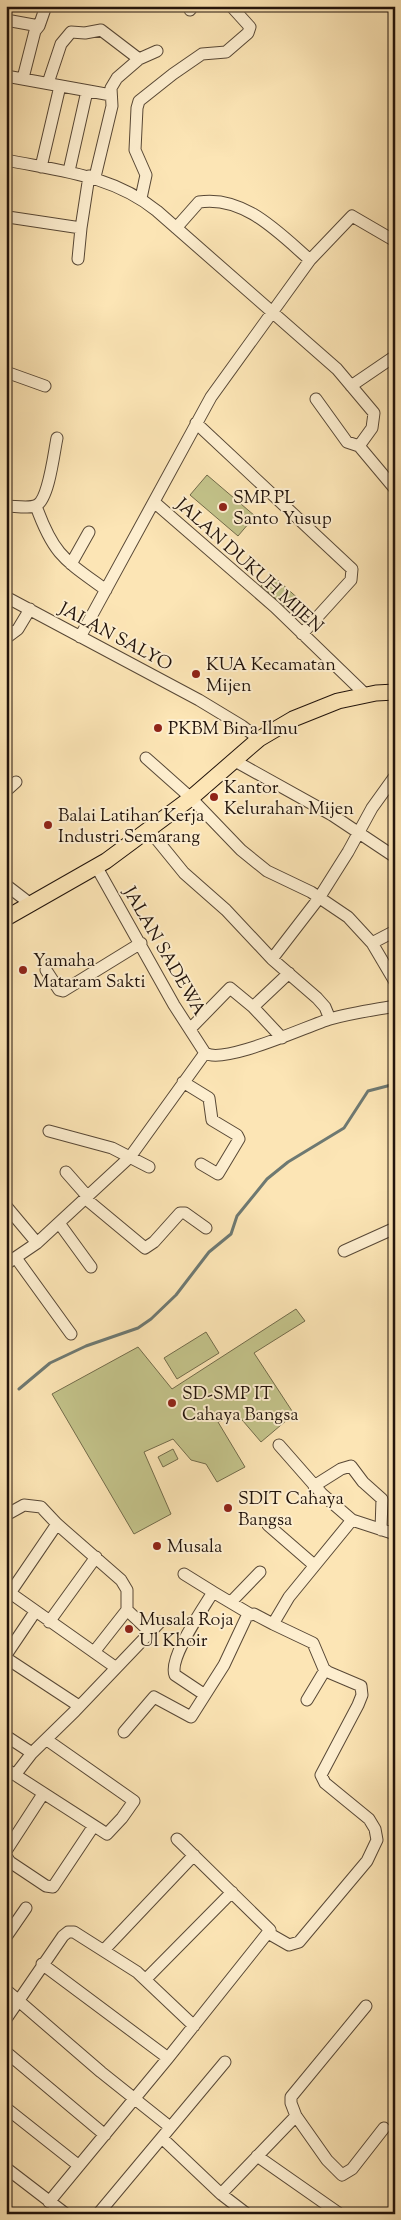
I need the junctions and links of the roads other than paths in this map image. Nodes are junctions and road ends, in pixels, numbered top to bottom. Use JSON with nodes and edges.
{"nodes":[{"id":1,"x":46,"y":6,"type":"edge"},
{"id":2,"x":231,"y":6,"type":"edge"},
{"id":3,"x":6,"y":20,"type":"edge"},
{"id":4,"x":38,"y":26,"type":"junction"},
{"id":5,"x":157,"y":51,"type":"dead end"},
{"id":6,"x":139,"y":59,"type":"junction"},
{"id":7,"x":6,"y":76,"type":"edge"},
{"id":8,"x":23,"y":78,"type":"junction"},
{"id":9,"x":48,"y":82,"type":"junction"},
{"id":10,"x":60,"y":86,"type":"junction"},
{"id":11,"x":87,"y":91,"type":"junction"},
{"id":12,"x":111,"y":95,"type":"junction"},
{"id":13,"x":6,"y":160,"type":"edge"},
{"id":14,"x":41,"y":167,"type":"junction"},
{"id":15,"x":69,"y":171,"type":"junction"},
{"id":16,"x":92,"y":177,"type":"junction"},
{"id":17,"x":141,"y":198,"type":"junction"},
{"id":18,"x":8,"y":217,"type":"dead end"},
{"id":19,"x":81,"y":228,"type":"junction"},
{"id":20,"x":176,"y":228,"type":"junction"},
{"id":21,"x":395,"y":241,"type":"edge"},
{"id":22,"x":78,"y":258,"type":"dead end"},
{"id":23,"x":310,"y":260,"type":"junction"},
{"id":24,"x":271,"y":313,"type":"junction"},
{"id":25,"x":395,"y":356,"type":"edge"},
{"id":26,"x":6,"y":372,"type":"edge"},
{"id":27,"x":45,"y":386,"type":"dead end"},
{"id":28,"x":351,"y":386,"type":"junction"},
{"id":29,"x":316,"y":399,"type":"dead end"},
{"id":30,"x":196,"y":423,"type":"junction"},
{"id":31,"x":57,"y":438,"type":"dead end"},
{"id":32,"x":359,"y":446,"type":"junction"},
{"id":33,"x":395,"y":489,"type":"edge"},
{"id":34,"x":154,"y":502,"type":"junction"},
{"id":35,"x":6,"y":506,"type":"edge"},
{"id":36,"x":36,"y":506,"type":"junction"},
{"id":37,"x":89,"y":532,"type":"dead end"},
{"id":38,"x":70,"y":564,"type":"junction"},
{"id":39,"x":106,"y":590,"type":"junction"},
{"id":40,"x":6,"y":597,"type":"edge"},
{"id":41,"x":30,"y":609,"type":"junction"},
{"id":42,"x":302,"y":634,"type":"junction"},
{"id":43,"x":80,"y":637,"type":"junction"},
{"id":44,"x":6,"y":638,"type":"edge"},
{"id":45,"x":395,"y":692,"type":"edge"},
{"id":46,"x":366,"y":695,"type":"junction"},
{"id":47,"x":259,"y":739,"type":"junction"},
{"id":48,"x":146,"y":758,"type":"dead end"},
{"id":49,"x":234,"y":761,"type":"junction"},
{"id":50,"x":395,"y":776,"type":"edge"},
{"id":51,"x":16,"y":782,"type":"dead end"},
{"id":52,"x":6,"y":791,"type":"edge"},
{"id":53,"x":191,"y":798,"type":"junction"},
{"id":54,"x":149,"y":830,"type":"junction"},
{"id":55,"x":358,"y":833,"type":"junction"},
{"id":56,"x":395,"y":857,"type":"edge"},
{"id":57,"x":96,"y":866,"type":"junction"},
{"id":58,"x":6,"y":885,"type":"edge"},
{"id":59,"x":319,"y":898,"type":"junction"},
{"id":60,"x":32,"y":905,"type":"junction"},
{"id":61,"x":6,"y":918,"type":"edge"},
{"id":62,"x":395,"y":931,"type":"edge"},
{"id":63,"x":141,"y":943,"type":"junction"},
{"id":64,"x":372,"y":943,"type":"junction"},
{"id":65,"x":272,"y":959,"type":"junction"},
{"id":66,"x":46,"y":970,"type":"dead end"},
{"id":67,"x":289,"y":973,"type":"junction"},
{"id":68,"x":395,"y":982,"type":"edge"},
{"id":69,"x":395,"y":1006,"type":"edge"},
{"id":70,"x":253,"y":1007,"type":"junction"},
{"id":71,"x":330,"y":1019,"type":"junction"},
{"id":72,"x":190,"y":1030,"type":"junction"},
{"id":73,"x":282,"y":1038,"type":"junction"},
{"id":74,"x":205,"y":1053,"type":"junction"},
{"id":75,"x":183,"y":1082,"type":"junction"},
{"id":76,"x":49,"y":1130,"type":"dead end"},
{"id":77,"x":130,"y":1157,"type":"junction"},
{"id":78,"x":201,"y":1164,"type":"dead end"},
{"id":79,"x":149,"y":1167,"type":"dead end"},
{"id":80,"x":66,"y":1172,"type":"dead end"},
{"id":81,"x":87,"y":1198,"type":"junction"},
{"id":82,"x":6,"y":1206,"type":"edge"},
{"id":83,"x":59,"y":1223,"type":"junction"},
{"id":84,"x":206,"y":1228,"type":"dead end"},
{"id":85,"x":395,"y":1228,"type":"edge"},
{"id":86,"x":37,"y":1242,"type":"junction"},
{"id":87,"x":344,"y":1251,"type":"dead end"},
{"id":88,"x":11,"y":1261,"type":"edge"},
{"id":89,"x":91,"y":1267,"type":"dead end"},
{"id":90,"x":71,"y":1334,"type":"dead end"},
{"id":91,"x":280,"y":1445,"type":"dead end"},
{"id":92,"x":314,"y":1486,"type":"junction"},
{"id":93,"x":6,"y":1515,"type":"edge"},
{"id":94,"x":352,"y":1520,"type":"junction"},
{"id":95,"x":57,"y":1524,"type":"junction"},
{"id":96,"x":268,"y":1525,"type":"dead end"},
{"id":97,"x":381,"y":1530,"type":"junction"},
{"id":98,"x":395,"y":1534,"type":"edge"},
{"id":99,"x":96,"y":1557,"type":"junction"},
{"id":100,"x":314,"y":1566,"type":"junction"},
{"id":101,"x":260,"y":1572,"type":"dead end"},
{"id":102,"x":184,"y":1574,"type":"dead end"},
{"id":103,"x":8,"y":1592,"type":"edge"},
{"id":104,"x":213,"y":1592,"type":"junction"},
{"id":105,"x":230,"y":1602,"type":"junction"},
{"id":106,"x":127,"y":1610,"type":"junction"},
{"id":107,"x":35,"y":1612,"type":"junction"},
{"id":108,"x":250,"y":1614,"type":"junction"},
{"id":109,"x":49,"y":1622,"type":"junction"},
{"id":110,"x":160,"y":1622,"type":"dead end"},
{"id":111,"x":273,"y":1624,"type":"junction"},
{"id":112,"x":150,"y":1632,"type":"junction"},
{"id":113,"x":94,"y":1652,"type":"junction"},
{"id":114,"x":6,"y":1656,"type":"edge"},
{"id":115,"x":6,"y":1666,"type":"edge"},
{"id":116,"x":115,"y":1667,"type":"junction"},
{"id":117,"x":325,"y":1670,"type":"junction"},
{"id":118,"x":205,"y":1695,"type":"junction"},
{"id":119,"x":307,"y":1700,"type":"dead end"},
{"id":120,"x":77,"y":1709,"type":"junction"},
{"id":121,"x":124,"y":1732,"type":"dead end"},
{"id":122,"x":6,"y":1736,"type":"edge"},
{"id":123,"x":47,"y":1740,"type":"junction"},
{"id":124,"x":32,"y":1753,"type":"junction"},
{"id":125,"x":11,"y":1772,"type":"edge"},
{"id":126,"x":43,"y":1794,"type":"junction"},
{"id":127,"x":93,"y":1827,"type":"junction"},
{"id":128,"x":177,"y":1839,"type":"dead end"},
{"id":129,"x":6,"y":1851,"type":"edge"},
{"id":130,"x":194,"y":1855,"type":"junction"},
{"id":131,"x":6,"y":1856,"type":"edge"},
{"id":132,"x":232,"y":1892,"type":"junction"},
{"id":133,"x":26,"y":1908,"type":"dead end"},
{"id":134,"x":268,"y":1933,"type":"junction"},
{"id":135,"x":6,"y":1937,"type":"edge"},
{"id":136,"x":104,"y":1950,"type":"junction"},
{"id":137,"x":42,"y":1964,"type":"junction"},
{"id":138,"x":146,"y":1979,"type":"junction"},
{"id":139,"x":6,"y":1990,"type":"edge"},
{"id":140,"x":19,"y":2000,"type":"junction"},
{"id":141,"x":366,"y":2006,"type":"dead end"},
{"id":142,"x":6,"y":2019,"type":"edge"},
{"id":143,"x":194,"y":2026,"type":"junction"},
{"id":144,"x":6,"y":2052,"type":"edge"},
{"id":145,"x":168,"y":2058,"type":"junction"},
{"id":146,"x":225,"y":2062,"type":"dead end"},
{"id":147,"x":134,"y":2099,"type":"junction"},
{"id":148,"x":6,"y":2108,"type":"edge"},
{"id":149,"x":296,"y":2116,"type":"junction"},
{"id":150,"x":170,"y":2127,"type":"junction"},
{"id":151,"x":384,"y":2128,"type":"dead end"},
{"id":152,"x":105,"y":2134,"type":"junction"},
{"id":153,"x":162,"y":2138,"type":"junction"},
{"id":154,"x":258,"y":2156,"type":"junction"},
{"id":155,"x":78,"y":2165,"type":"junction"},
{"id":156,"x":6,"y":2168,"type":"edge"},
{"id":157,"x":221,"y":2194,"type":"junction"},
{"id":158,"x":49,"y":2202,"type":"junction"},
{"id":159,"x":66,"y":2214,"type":"edge"},
{"id":160,"x":98,"y":2214,"type":"edge"},
{"id":161,"x":248,"y":2214,"type":"edge"},
{"id":162,"x":340,"y":2214,"type":"edge"}],
"edges":[{"from":1,"to":4,"type":"street"},
{"from":2,"to":17,"type":"street"},
{"from":3,"to":4,"type":"street"},
{"from":4,"to":8,"type":"street"},
{"from":5,"to":6,"type":"street"},
{"from":6,"to":9,"type":"street"},
{"from":6,"to":12,"type":"street"},
{"from":7,"to":8,"type":"street"},
{"from":8,"to":9,"type":"street"},
{"from":9,"to":10,"type":"street"},
{"from":10,"to":11,"type":"street"},
{"from":10,"to":14,"type":"street"},
{"from":11,"to":12,"type":"street"},
{"from":11,"to":15,"type":"street"},
{"from":12,"to":16,"type":"street"},
{"from":13,"to":14,"type":"street"},
{"from":14,"to":15,"type":"street"},
{"from":15,"to":16,"type":"street"},
{"from":16,"to":17,"type":"street"},
{"from":16,"to":19,"type":"street"},
{"from":17,"to":20,"type":"street"},
{"from":18,"to":19,"type":"street"},
{"from":19,"to":22,"type":"street"},
{"from":20,"to":23,"type":"street"},
{"from":20,"to":24,"type":"street"},
{"from":21,"to":23,"type":"street","name":"JALAN DUKUH MIJEN"},
{"from":23,"to":24,"type":"street","name":"JALAN DUKUH MIJEN"},
{"from":24,"to":28,"type":"street"},
{"from":24,"to":30,"type":"street","name":"JALAN DUKUH MIJEN"},
{"from":25,"to":28,"type":"street"},
{"from":26,"to":27,"type":"street"},
{"from":28,"to":32,"type":"street"},
{"from":29,"to":32,"type":"street"},
{"from":30,"to":34,"type":"street","name":"JALAN DUKUH MIJEN"},
{"from":30,"to":42,"type":"street"},
{"from":31,"to":36,"type":"street"},
{"from":32,"to":33,"type":"street"},
{"from":34,"to":39,"type":"street","name":"JALAN DUKUH MIJEN"},
{"from":34,"to":42,"type":"street","name":"JALAN DUKUH MIJEN"},
{"from":35,"to":36,"type":"street"},
{"from":36,"to":38,"type":"street"},
{"from":37,"to":38,"type":"street"},
{"from":38,"to":39,"type":"street"},
{"from":39,"to":43,"type":"street","name":"JALAN DUKUH MIJEN"},
{"from":40,"to":41,"type":"street","name":"JALAN SALYO"},
{"from":41,"to":43,"type":"street","name":"JALAN SALYO"},
{"from":41,"to":44,"type":"street"},
{"from":42,"to":46,"type":"street","name":"JALAN DUKUH MIJEN"},
{"from":43,"to":47,"type":"street","name":"JALAN SALYO"},
{"from":45,"to":46,"type":"main road"},
{"from":46,"to":47,"type":"main road"},
{"from":47,"to":49,"type":"main road"},
{"from":48,"to":53,"type":"street"},
{"from":49,"to":53,"type":"main road"},
{"from":49,"to":55,"type":"street"},
{"from":50,"to":55,"type":"street"},
{"from":51,"to":52,"type":"street"},
{"from":53,"to":54,"type":"main road"},
{"from":53,"to":59,"type":"street"},
{"from":54,"to":57,"type":"main road"},
{"from":54,"to":65,"type":"street"},
{"from":55,"to":56,"type":"street"},
{"from":55,"to":59,"type":"street"},
{"from":57,"to":60,"type":"main road"},
{"from":57,"to":63,"type":"street","name":"JALAN SADEWA"},
{"from":58,"to":60,"type":"street"},
{"from":59,"to":64,"type":"street"},
{"from":59,"to":65,"type":"street"},
{"from":60,"to":61,"type":"main road"},
{"from":62,"to":64,"type":"street"},
{"from":63,"to":66,"type":"street"},
{"from":63,"to":72,"type":"street","name":"JALAN SADEWA"},
{"from":64,"to":68,"type":"street"},
{"from":65,"to":67,"type":"street"},
{"from":67,"to":70,"type":"street"},
{"from":67,"to":71,"type":"street"},
{"from":69,"to":71,"type":"street"},
{"from":70,"to":72,"type":"street"},
{"from":70,"to":73,"type":"street"},
{"from":71,"to":73,"type":"street"},
{"from":72,"to":74,"type":"street","name":"JALAN SADEWA"},
{"from":73,"to":74,"type":"street"},
{"from":74,"to":75,"type":"street"},
{"from":75,"to":77,"type":"street"},
{"from":75,"to":78,"type":"street"},
{"from":76,"to":77,"type":"street"},
{"from":77,"to":79,"type":"street"},
{"from":77,"to":81,"type":"street"},
{"from":80,"to":81,"type":"street"},
{"from":81,"to":83,"type":"street"},
{"from":81,"to":84,"type":"street"},
{"from":82,"to":86,"type":"street"},
{"from":83,"to":86,"type":"street"},
{"from":83,"to":89,"type":"street"},
{"from":85,"to":87,"type":"street"},
{"from":86,"to":88,"type":"street"},
{"from":88,"to":90,"type":"street"},
{"from":91,"to":92,"type":"street"},
{"from":92,"to":94,"type":"street"},
{"from":92,"to":97,"type":"street"},
{"from":93,"to":95,"type":"street"},
{"from":94,"to":97,"type":"street"},
{"from":94,"to":100,"type":"street"},
{"from":95,"to":99,"type":"street"},
{"from":95,"to":103,"type":"street"},
{"from":96,"to":100,"type":"street"},
{"from":97,"to":98,"type":"street"},
{"from":99,"to":106,"type":"street"},
{"from":99,"to":109,"type":"street"},
{"from":100,"to":111,"type":"street"},
{"from":101,"to":105,"type":"street"},
{"from":102,"to":104,"type":"street"},
{"from":103,"to":107,"type":"street"},
{"from":104,"to":105,"type":"street"},
{"from":104,"to":118,"type":"street"},
{"from":105,"to":108,"type":"street"},
{"from":106,"to":112,"type":"street"},
{"from":106,"to":113,"type":"street"},
{"from":107,"to":109,"type":"street"},
{"from":107,"to":114,"type":"street"},
{"from":108,"to":111,"type":"street"},
{"from":108,"to":118,"type":"street"},
{"from":109,"to":113,"type":"street"},
{"from":110,"to":112,"type":"street"},
{"from":111,"to":117,"type":"street"},
{"from":112,"to":116,"type":"street"},
{"from":113,"to":116,"type":"street"},
{"from":114,"to":120,"type":"street"},
{"from":115,"to":120,"type":"street"},
{"from":116,"to":120,"type":"street"},
{"from":117,"to":119,"type":"street"},
{"from":117,"to":134,"type":"street"},
{"from":118,"to":121,"type":"street"},
{"from":120,"to":123,"type":"street"},
{"from":122,"to":124,"type":"street"},
{"from":123,"to":124,"type":"street"},
{"from":123,"to":127,"type":"street"},
{"from":124,"to":125,"type":"street"},
{"from":125,"to":126,"type":"street"},
{"from":126,"to":127,"type":"street"},
{"from":126,"to":129,"type":"street"},
{"from":127,"to":131,"type":"street"},
{"from":128,"to":130,"type":"street"},
{"from":130,"to":132,"type":"street"},
{"from":130,"to":136,"type":"street"},
{"from":132,"to":134,"type":"street"},
{"from":132,"to":138,"type":"street"},
{"from":133,"to":135,"type":"street"},
{"from":134,"to":143,"type":"street"},
{"from":136,"to":137,"type":"street"},
{"from":136,"to":138,"type":"street"},
{"from":137,"to":140,"type":"street"},
{"from":137,"to":145,"type":"street"},
{"from":138,"to":143,"type":"street"},
{"from":139,"to":140,"type":"street"},
{"from":140,"to":142,"type":"street"},
{"from":140,"to":147,"type":"street"},
{"from":141,"to":149,"type":"street"},
{"from":143,"to":145,"type":"street"},
{"from":144,"to":152,"type":"street"},
{"from":145,"to":147,"type":"street"},
{"from":146,"to":150,"type":"street"},
{"from":147,"to":150,"type":"street"},
{"from":147,"to":152,"type":"street"},
{"from":148,"to":155,"type":"street"},
{"from":149,"to":151,"type":"street"},
{"from":149,"to":154,"type":"street"},
{"from":150,"to":153,"type":"street"},
{"from":152,"to":155,"type":"street"},
{"from":153,"to":157,"type":"street"},
{"from":153,"to":160,"type":"street"},
{"from":154,"to":157,"type":"street"},
{"from":154,"to":162,"type":"street"},
{"from":155,"to":158,"type":"street"},
{"from":156,"to":158,"type":"street"},
{"from":157,"to":161,"type":"street"},
{"from":158,"to":159,"type":"street"}]}
